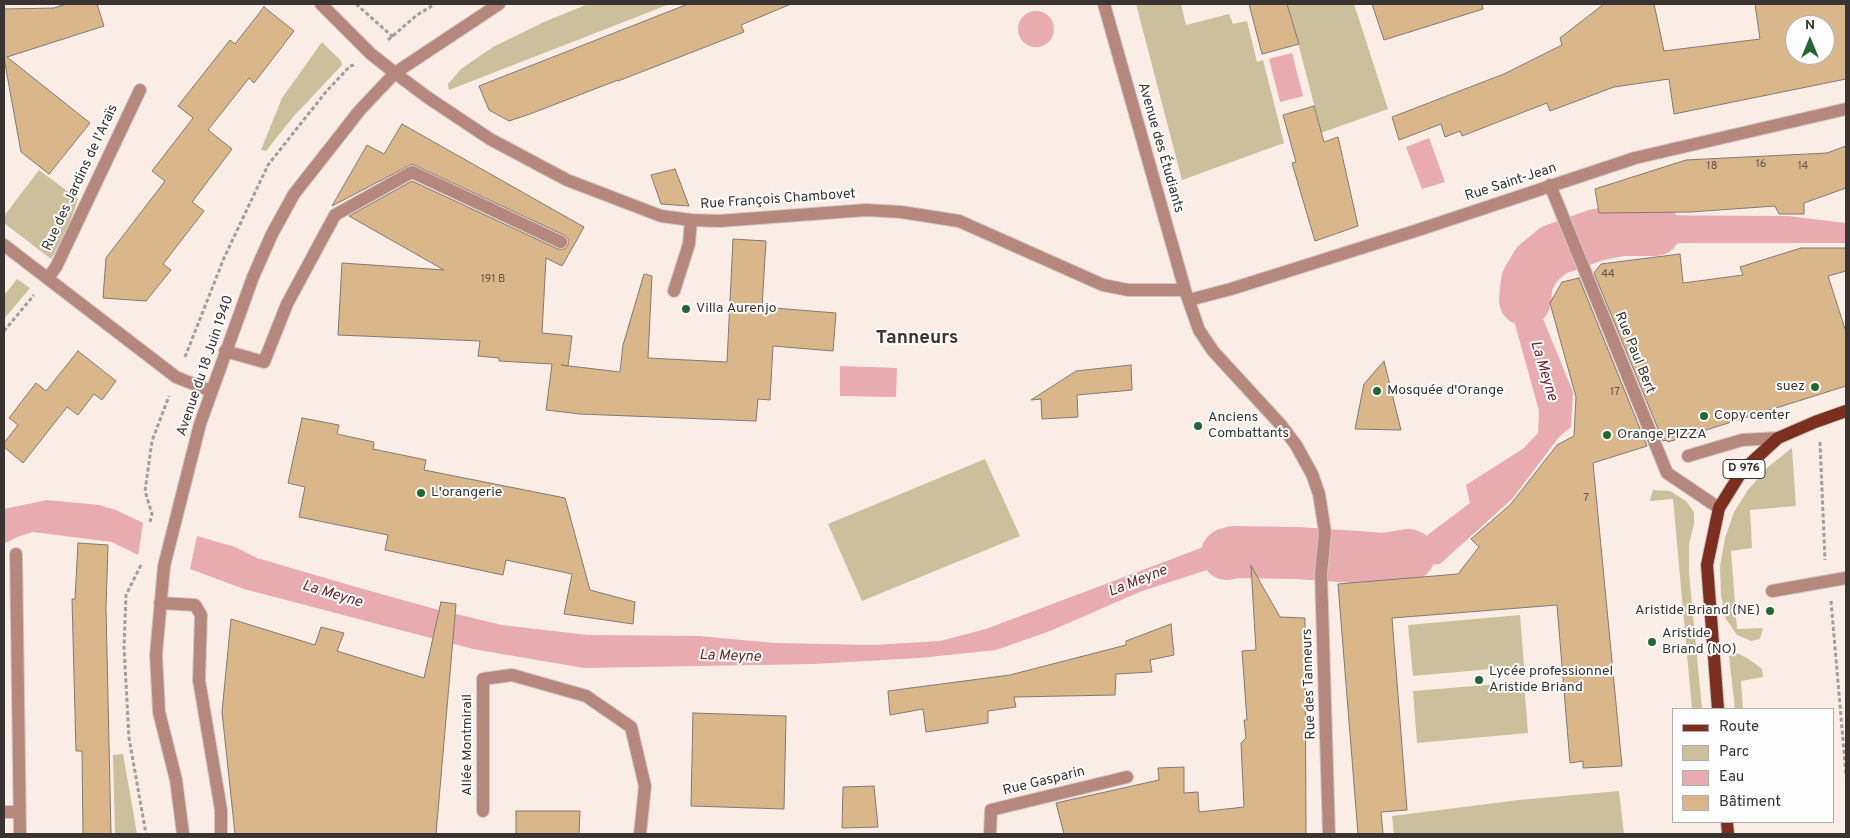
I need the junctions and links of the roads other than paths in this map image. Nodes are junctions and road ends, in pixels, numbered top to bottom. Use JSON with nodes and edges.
{"nodes":[{"id":1,"x":321,"y":4,"type":"edge"},
{"id":2,"x":500,"y":4,"type":"edge"},
{"id":3,"x":1104,"y":4,"type":"edge"},
{"id":4,"x":395,"y":73,"type":"junction"},
{"id":5,"x":140,"y":90,"type":"dead end"},
{"id":6,"x":1846,"y":109,"type":"edge"},
{"id":7,"x":1550,"y":186,"type":"junction"},
{"id":8,"x":691,"y":220,"type":"junction"},
{"id":9,"x":561,"y":242,"type":"dead end"},
{"id":10,"x":4,"y":245,"type":"edge"},
{"id":11,"x":48,"y":278,"type":"junction"},
{"id":12,"x":674,"y":291,"type":"dead end"},
{"id":13,"x":1187,"y":295,"type":"junction"},
{"id":14,"x":225,"y":351,"type":"junction"},
{"id":15,"x":211,"y":391,"type":"junction"},
{"id":16,"x":1846,"y":411,"type":"edge"},
{"id":17,"x":1778,"y":438,"type":"junction"},
{"id":18,"x":1688,"y":456,"type":"dead end"},
{"id":19,"x":1719,"y":508,"type":"junction"},
{"id":20,"x":1325,"y":532,"type":"joint"},
{"id":21,"x":16,"y":554,"type":"dead end"},
{"id":22,"x":1846,"y":578,"type":"edge"},
{"id":23,"x":1772,"y":591,"type":"dead end"},
{"id":24,"x":160,"y":604,"type":"junction"},
{"id":25,"x":1718,"y":708,"type":"edge"},
{"id":26,"x":1127,"y":777,"type":"dead end"},
{"id":27,"x":4,"y":812,"type":"edge"},
{"id":28,"x":19,"y":812,"type":"junction"},
{"id":29,"x":483,"y":812,"type":"dead end"},
{"id":30,"x":20,"y":834,"type":"edge"},
{"id":31,"x":183,"y":834,"type":"edge"},
{"id":32,"x":221,"y":834,"type":"edge"},
{"id":33,"x":640,"y":834,"type":"edge"},
{"id":34,"x":990,"y":834,"type":"edge"},
{"id":35,"x":1329,"y":834,"type":"edge"}],
"edges":[{"from":1,"to":4,"type":"street","name":"Rue François Chambovet"},
{"from":2,"to":4,"type":"street","name":"Avenue du 18 Juin 1940"},
{"from":3,"to":13,"type":"street","name":"Avenue des Étudiants"},
{"from":4,"to":8,"type":"street","name":"Rue François Chambovet"},
{"from":4,"to":14,"type":"street","name":"Avenue du 18 Juin 1940"},
{"from":5,"to":11,"type":"street","name":"Rue des Jardins de l'Araïs"},
{"from":6,"to":7,"type":"street","name":"Rue Saint-Jean"},
{"from":7,"to":13,"type":"street","name":"Rue Saint-Jean"},
{"from":7,"to":19,"type":"street","name":"Rue Paul Bert"},
{"from":8,"to":12,"type":"street"},
{"from":8,"to":13,"type":"street","name":"Rue François Chambovet"},
{"from":9,"to":14,"type":"street"},
{"from":10,"to":11,"type":"street","name":"Rue des Jardins de l'Araïs"},
{"from":11,"to":15,"type":"street","name":"Rue des Jardins de l'Araïs"},
{"from":13,"to":20,"type":"street","name":"Avenue des Étudiants"},
{"from":14,"to":15,"type":"street","name":"Avenue du 18 Juin 1940"},
{"from":15,"to":24,"type":"street","name":"Avenue du 18 Juin 1940"},
{"from":16,"to":17,"type":"main road","number":"D 976"},
{"from":17,"to":18,"type":"street"},
{"from":17,"to":19,"type":"main road","number":"D 976"},
{"from":19,"to":25,"type":"main road"},
{"from":20,"to":35,"type":"street","name":"Rue des Tanneurs"},
{"from":21,"to":28,"type":"street"},
{"from":22,"to":23,"type":"street"},
{"from":24,"to":31,"type":"street","name":"Avenue du 18 Juin 1940"},
{"from":24,"to":32,"type":"street"},
{"from":26,"to":34,"type":"street","name":"Rue Gasparin"},
{"from":27,"to":28,"type":"street"},
{"from":28,"to":30,"type":"street"},
{"from":29,"to":33,"type":"street","name":"Allée Montmirail"}]}
